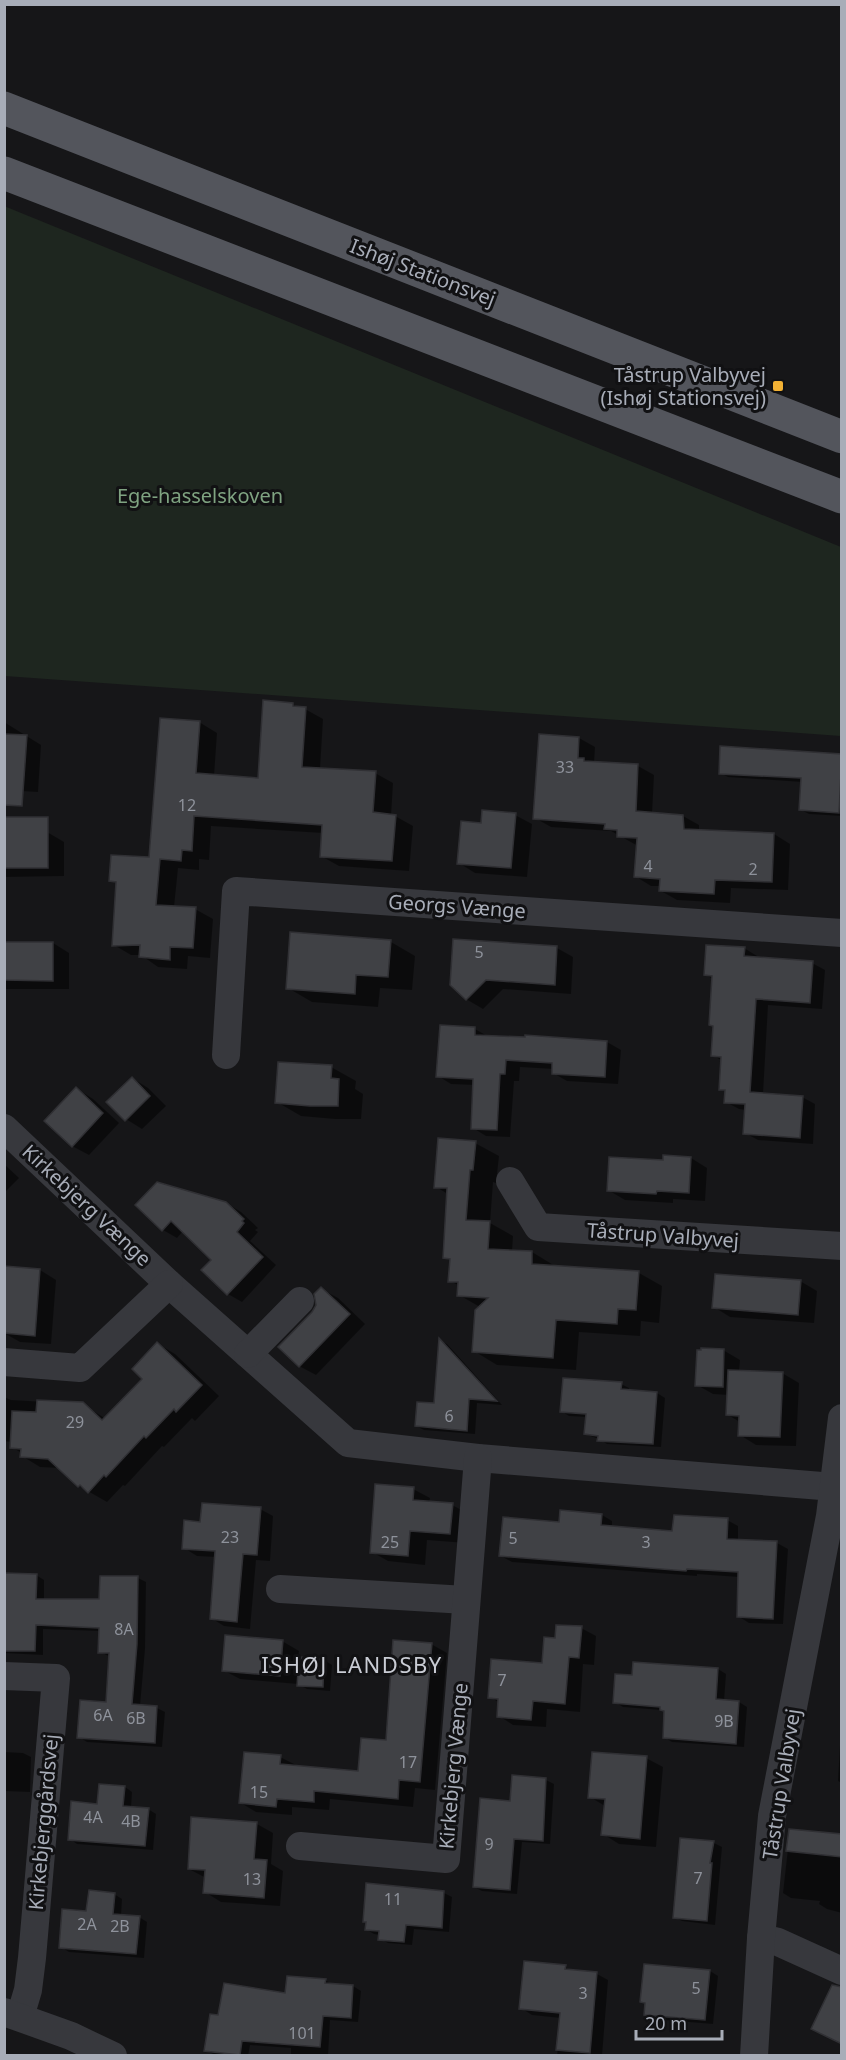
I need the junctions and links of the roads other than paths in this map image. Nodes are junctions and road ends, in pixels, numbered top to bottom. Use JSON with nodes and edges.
{"nodes":[{"id":1,"x":4,"y":108,"type":"edge"},
{"id":2,"x":4,"y":173,"type":"edge"},
{"id":3,"x":842,"y":437,"type":"edge"},
{"id":4,"x":842,"y":497,"type":"edge"},
{"id":5,"x":842,"y":933,"type":"edge"},
{"id":6,"x":226,"y":1055,"type":"dead end"},
{"id":7,"x":4,"y":1128,"type":"edge"},
{"id":8,"x":510,"y":1181,"type":"dead end"},
{"id":9,"x":842,"y":1246,"type":"edge"},
{"id":10,"x":169,"y":1284,"type":"junction"},
{"id":11,"x":300,"y":1301,"type":"dead end"},
{"id":12,"x":248,"y":1354,"type":"junction"},
{"id":13,"x":4,"y":1362,"type":"edge"},
{"id":14,"x":842,"y":1418,"type":"edge"},
{"id":15,"x":478,"y":1458,"type":"junction"},
{"id":16,"x":834,"y":1487,"type":"junction"},
{"id":17,"x":836,"y":1516,"type":"edge"},
{"id":18,"x":280,"y":1589,"type":"dead end"},
{"id":19,"x":466,"y":1600,"type":"junction"},
{"id":20,"x":4,"y":1676,"type":"edge"},
{"id":21,"x":300,"y":1846,"type":"dead end"},
{"id":22,"x":761,"y":1938,"type":"junction"},
{"id":23,"x":842,"y":1971,"type":"edge"},
{"id":24,"x":12,"y":2014,"type":"edge"},
{"id":25,"x":113,"y":2055,"type":"edge"},
{"id":26,"x":754,"y":2055,"type":"edge"}],
"edges":[{"from":1,"to":3,"type":"main road","name":"Ishøj Stationsvej"},
{"from":2,"to":4,"type":"main road"},
{"from":5,"to":6,"type":"street","name":"Georgs Vænge"},
{"from":7,"to":10,"type":"street","name":"Kirkebjerg Vænge"},
{"from":8,"to":9,"type":"street","name":"Tåstrup Valbyvej"},
{"from":10,"to":12,"type":"street","name":"Kirkebjerg Vænge"},
{"from":10,"to":13,"type":"street"},
{"from":11,"to":12,"type":"street"},
{"from":12,"to":15,"type":"street","name":"Kirkebjerg Vænge"},
{"from":14,"to":16,"type":"street","name":"Tåstrup Valbyvej"},
{"from":15,"to":16,"type":"street","name":"Kirkebjerg Vænge"},
{"from":15,"to":19,"type":"street","name":"Kirkebjerg Vænge"},
{"from":16,"to":17,"type":"street","name":"Tåstrup Valbyvej"},
{"from":17,"to":22,"type":"street","name":"Tåstrup Valbyvej"},
{"from":18,"to":19,"type":"street"},
{"from":19,"to":21,"type":"street","name":"Kirkebjerg Vænge"},
{"from":20,"to":24,"type":"street","name":"Kirkebjerggårdsvej"},
{"from":22,"to":23,"type":"street"},
{"from":22,"to":26,"type":"street","name":"Tåstrup Valbyvej"},
{"from":24,"to":25,"type":"street"}]}
